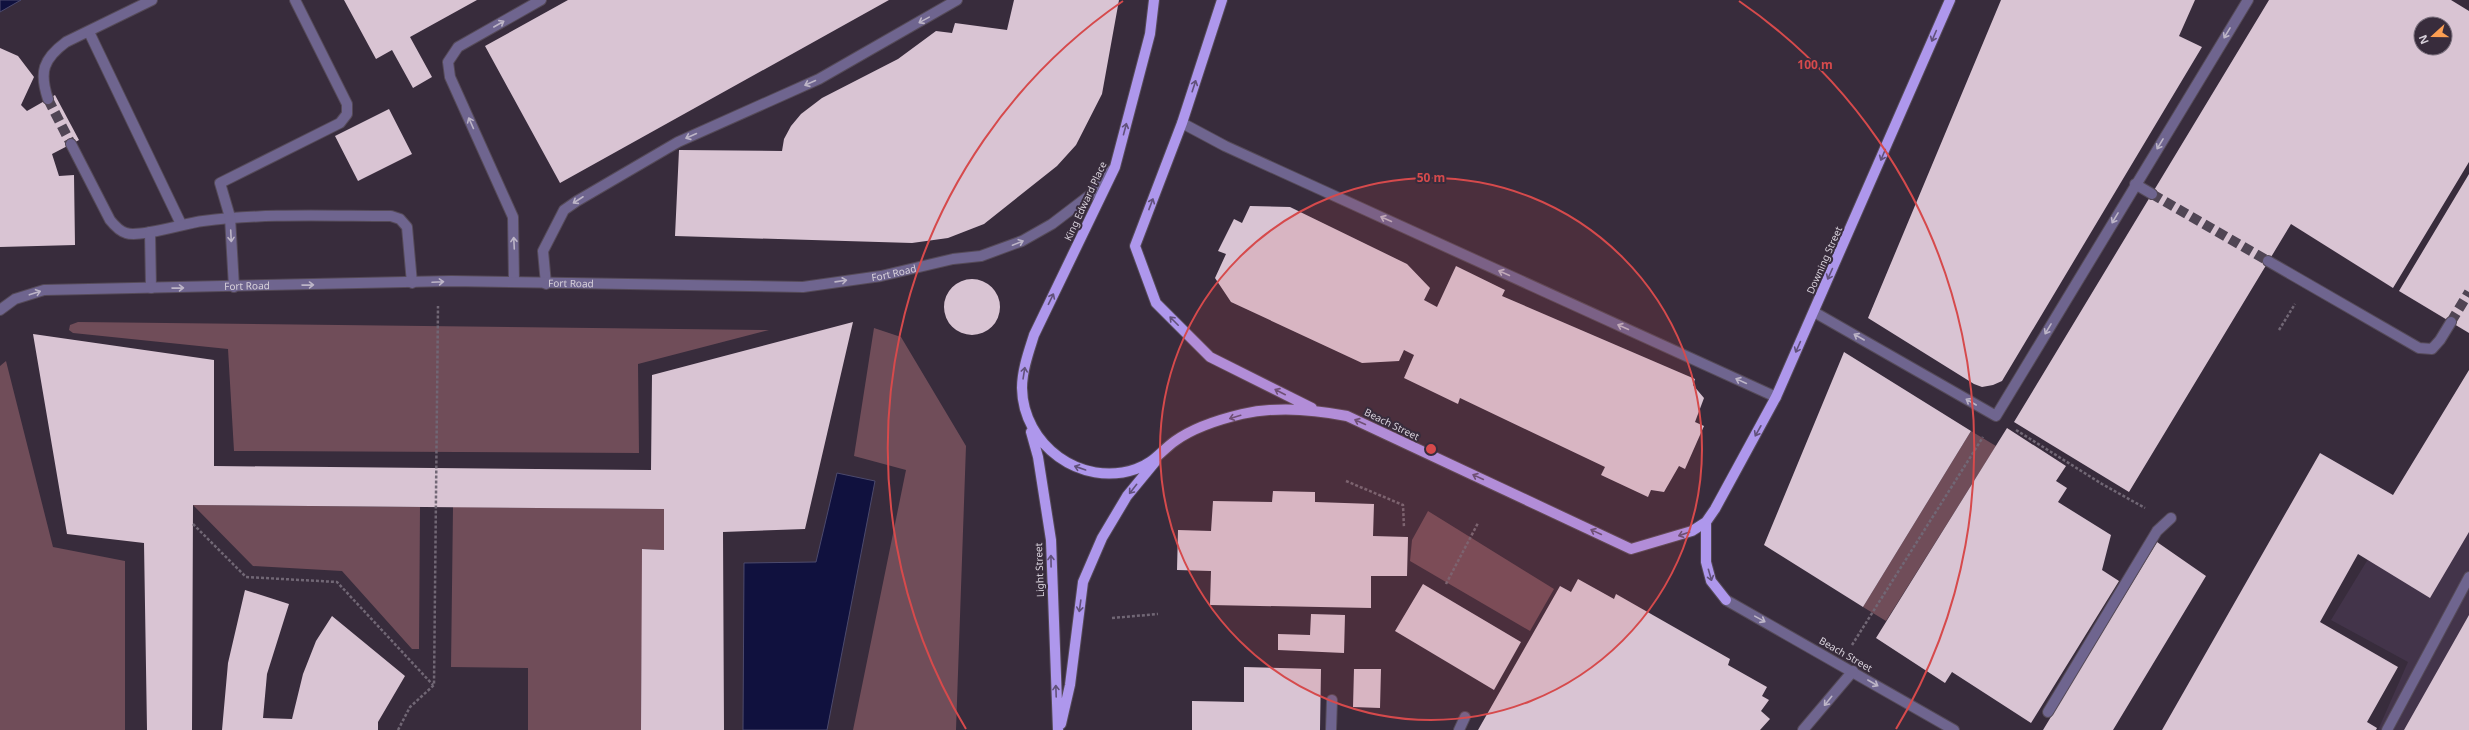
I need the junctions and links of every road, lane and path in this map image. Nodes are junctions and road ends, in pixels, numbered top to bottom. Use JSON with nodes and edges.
{"nodes":[{"id":1,"x":152,"y":0,"type":"edge"},
{"id":2,"x":295,"y":0,"type":"edge"},
{"id":3,"x":541,"y":0,"type":"edge"},
{"id":4,"x":957,"y":0,"type":"edge"},
{"id":5,"x":1154,"y":0,"type":"edge"},
{"id":6,"x":1222,"y":0,"type":"edge"},
{"id":7,"x":1950,"y":0,"type":"edge"},
{"id":8,"x":2248,"y":0,"type":"edge"},
{"id":9,"x":89,"y":32,"type":"junction"},
{"id":10,"x":48,"y":99,"type":"tunnel mouth"},
{"id":11,"x":1182,"y":123,"type":"junction"},
{"id":12,"x":71,"y":144,"type":"tunnel mouth"},
{"id":13,"x":1115,"y":167,"type":"junction"},
{"id":14,"x":2135,"y":184,"type":"junction"},
{"id":15,"x":2152,"y":194,"type":"tunnel mouth"},
{"id":16,"x":230,"y":217,"type":"junction"},
{"id":17,"x":181,"y":224,"type":"junction"},
{"id":18,"x":150,"y":232,"type":"junction"},
{"id":19,"x":2268,"y":261,"type":"tunnel mouth"},
{"id":20,"x":439,"y":282,"type":"junction"},
{"id":21,"x":514,"y":282,"type":"junction"},
{"id":22,"x":412,"y":283,"type":"junction"},
{"id":23,"x":546,"y":284,"type":"junction"},
{"id":24,"x":2308,"y":284,"type":"junction"},
{"id":25,"x":234,"y":286,"type":"junction"},
{"id":26,"x":151,"y":288,"type":"junction"},
{"id":27,"x":0,"y":310,"type":"edge"},
{"id":28,"x":1814,"y":312,"type":"junction"},
{"id":29,"x":2451,"y":322,"type":"tunnel mouth"},
{"id":30,"x":2279,"y":330,"type":"dead end"},
{"id":31,"x":1776,"y":397,"type":"junction"},
{"id":32,"x":1315,"y":410,"type":"junction"},
{"id":33,"x":1025,"y":412,"type":"junction"},
{"id":34,"x":1996,"y":416,"type":"junction"},
{"id":35,"x":1157,"y":459,"type":"junction"},
{"id":36,"x":1346,"y":482,"type":"dead end"},
{"id":37,"x":2171,"y":518,"type":"joint"},
{"id":38,"x":1706,"y":522,"type":"junction"},
{"id":39,"x":1478,"y":523,"type":"dead end"},
{"id":40,"x":193,"y":524,"type":"dead end"},
{"id":41,"x":1404,"y":528,"type":"dead end"},
{"id":42,"x":2469,"y":577,"type":"edge"},
{"id":43,"x":1446,"y":584,"type":"dead end"},
{"id":44,"x":1726,"y":600,"type":"joint"},
{"id":45,"x":1158,"y":614,"type":"dead end"},
{"id":46,"x":1112,"y":618,"type":"dead end"},
{"id":47,"x":1840,"y":663,"type":"junction"},
{"id":48,"x":1853,"y":671,"type":"junction"},
{"id":49,"x":434,"y":686,"type":"junction"},
{"id":50,"x":1332,"y":700,"type":"dead end"},
{"id":51,"x":2048,"y":712,"type":"dead end"},
{"id":52,"x":1466,"y":717,"type":"dead end"},
{"id":53,"x":398,"y":730,"type":"edge"},
{"id":54,"x":1059,"y":730,"type":"edge"},
{"id":55,"x":1331,"y":730,"type":"edge"},
{"id":56,"x":1459,"y":730,"type":"edge"},
{"id":57,"x":1803,"y":730,"type":"edge"},
{"id":58,"x":1954,"y":730,"type":"edge"},
{"id":59,"x":2387,"y":730,"type":"edge"}],
"edges":[{"from":1,"to":9,"type":"street"},
{"from":2,"to":16,"type":"street"},
{"from":21,"to":3,"type":"street","one_way":true},
{"from":4,"to":23,"type":"street","one_way":true},
{"from":13,"to":5,"type":"main road","name":"King Edward Place","one_way":true},
{"from":11,"to":6,"type":"main road","one_way":true},
{"from":7,"to":28,"type":"main road","name":"Downing Street","one_way":true},
{"from":8,"to":14,"type":"street","one_way":true},
{"from":9,"to":10,"type":"street"},
{"from":9,"to":17,"type":"street"},
{"from":31,"to":11,"type":"street","one_way":true},
{"from":32,"to":11,"type":"main road","one_way":true},
{"from":12,"to":18,"type":"street"},
{"from":23,"to":13,"type":"street","name":"Fort Road","one_way":true},
{"from":33,"to":13,"type":"main road","name":"King Edward Place","one_way":true},
{"from":14,"to":15,"type":"street"},
{"from":14,"to":34,"type":"street","one_way":true},
{"from":16,"to":17,"type":"street"},
{"from":16,"to":22,"type":"street"},
{"from":16,"to":25,"type":"street","one_way":true},
{"from":17,"to":18,"type":"street"},
{"from":18,"to":26,"type":"street"},
{"from":19,"to":24,"type":"street"},
{"from":20,"to":21,"type":"street","name":"Fort Road"},
{"from":22,"to":20,"type":"street","name":"Fort Road","one_way":true},
{"from":20,"to":49,"type":"path"},
{"from":21,"to":23,"type":"street","name":"Fort Road"},
{"from":25,"to":22,"type":"street","name":"Fort Road","one_way":true},
{"from":24,"to":29,"type":"street"},
{"from":24,"to":30,"type":"path"},
{"from":26,"to":25,"type":"street","name":"Fort Road","one_way":true},
{"from":27,"to":26,"type":"street","name":"Fort Road","one_way":true},
{"from":28,"to":31,"type":"main road","name":"Downing Street","one_way":true},
{"from":34,"to":28,"type":"street","one_way":true},
{"from":31,"to":38,"type":"main road","name":"Downing Street","one_way":true},
{"from":32,"to":35,"type":"main road","name":"Beach Street","one_way":true},
{"from":38,"to":32,"type":"main road","name":"Beach Street","one_way":true},
{"from":35,"to":33,"type":"main road","one_way":true},
{"from":54,"to":33,"type":"main road","name":"Light Street","one_way":true},
{"from":34,"to":37,"type":"path"},
{"from":34,"to":47,"type":"path"},
{"from":35,"to":54,"type":"main road","name":"Light Street","one_way":true},
{"from":36,"to":41,"type":"path"},
{"from":37,"to":51,"type":"street"},
{"from":38,"to":44,"type":"main road","name":"Downing Street","one_way":true},
{"from":39,"to":43,"type":"path"},
{"from":40,"to":49,"type":"path"},
{"from":42,"to":59,"type":"street"},
{"from":44,"to":47,"type":"street","name":"Beach Street","one_way":true},
{"from":45,"to":46,"type":"path"},
{"from":47,"to":48,"type":"street","name":"Beach Street"},
{"from":48,"to":57,"type":"street","one_way":true},
{"from":48,"to":58,"type":"street","name":"Beach Street","one_way":true},
{"from":49,"to":53,"type":"path"},
{"from":50,"to":55,"type":"street"},
{"from":52,"to":56,"type":"street"}]}
